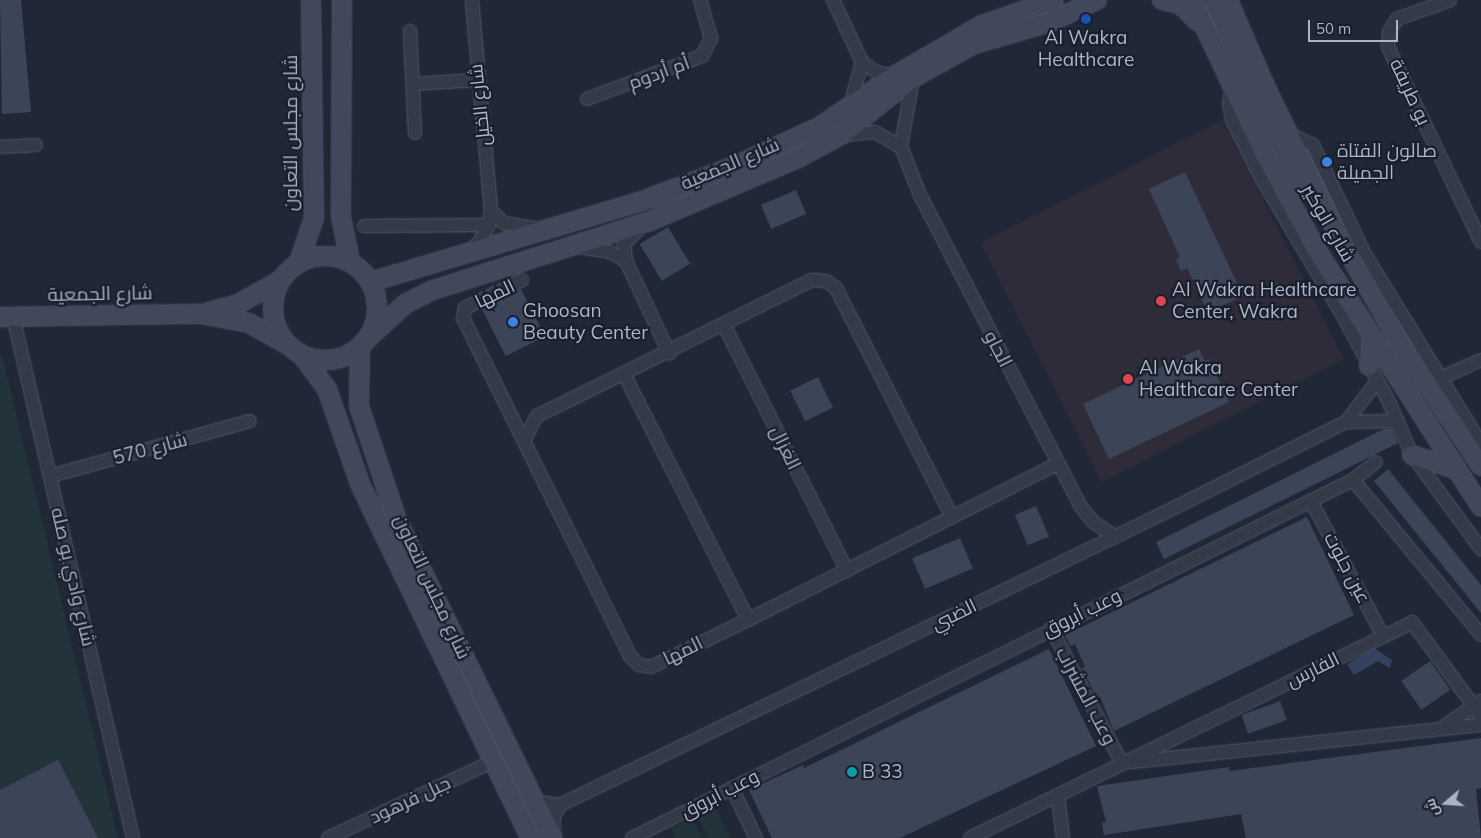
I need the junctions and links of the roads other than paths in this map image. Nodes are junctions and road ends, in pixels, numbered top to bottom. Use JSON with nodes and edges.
{"nodes":[{"id":1,"x":311,"y":0,"type":"edge"},
{"id":2,"x":342,"y":0,"type":"edge"},
{"id":3,"x":472,"y":0,"type":"edge"},
{"id":4,"x":700,"y":0,"type":"edge"},
{"id":5,"x":833,"y":0,"type":"edge"},
{"id":6,"x":1054,"y":0,"type":"edge"},
{"id":7,"x":1097,"y":0,"type":"edge"},
{"id":8,"x":1162,"y":0,"type":"edge"},
{"id":9,"x":1192,"y":0,"type":"edge"},
{"id":10,"x":1214,"y":0,"type":"edge"},
{"id":11,"x":1228,"y":0,"type":"edge"},
{"id":12,"x":1238,"y":0,"type":"edge"},
{"id":13,"x":1450,"y":0,"type":"edge"},
{"id":14,"x":410,"y":31,"type":"dead end"},
{"id":15,"x":1244,"y":38,"type":"junction"},
{"id":16,"x":1214,"y":50,"type":"junction"},
{"id":17,"x":862,"y":62,"type":"junction"},
{"id":18,"x":894,"y":76,"type":"junction"},
{"id":19,"x":914,"y":78,"type":"junction"},
{"id":20,"x":477,"y":80,"type":"junction"},
{"id":21,"x":413,"y":84,"type":"junction"},
{"id":22,"x":1233,"y":84,"type":"junction"},
{"id":23,"x":587,"y":99,"type":"dead end"},
{"id":24,"x":850,"y":106,"type":"junction"},
{"id":25,"x":415,"y":133,"type":"dead end"},
{"id":26,"x":1288,"y":133,"type":"junction"},
{"id":27,"x":841,"y":135,"type":"junction"},
{"id":28,"x":36,"y":145,"type":"dead end"},
{"id":29,"x":0,"y":147,"type":"edge"},
{"id":30,"x":902,"y":147,"type":"junction"},
{"id":31,"x":491,"y":210,"type":"junction"},
{"id":32,"x":648,"y":222,"type":"junction"},
{"id":33,"x":489,"y":225,"type":"junction"},
{"id":34,"x":364,"y":226,"type":"dead end"},
{"id":35,"x":563,"y":226,"type":"junction"},
{"id":36,"x":1481,"y":242,"type":"edge"},
{"id":37,"x":566,"y":246,"type":"junction"},
{"id":38,"x":459,"y":258,"type":"junction"},
{"id":39,"x":350,"y":261,"type":"junction"},
{"id":40,"x":299,"y":262,"type":"junction"},
{"id":41,"x":626,"y":262,"type":"junction"},
{"id":42,"x":281,"y":280,"type":"junction"},
{"id":43,"x":522,"y":280,"type":"dead end"},
{"id":44,"x":370,"y":282,"type":"junction"},
{"id":45,"x":1375,"y":301,"type":"junction"},
{"id":46,"x":201,"y":314,"type":"junction"},
{"id":47,"x":7,"y":316,"type":"edge"},
{"id":48,"x":724,"y":325,"type":"junction"},
{"id":49,"x":1370,"y":334,"type":"junction"},
{"id":50,"x":363,"y":343,"type":"junction"},
{"id":51,"x":295,"y":350,"type":"junction"},
{"id":52,"x":668,"y":353,"type":"junction"},
{"id":53,"x":1481,"y":360,"type":"edge"},
{"id":54,"x":624,"y":374,"type":"junction"},
{"id":55,"x":1373,"y":374,"type":"junction"},
{"id":56,"x":1439,"y":379,"type":"junction"},
{"id":57,"x":250,"y":421,"type":"dead end"},
{"id":58,"x":1398,"y":421,"type":"junction"},
{"id":59,"x":1346,"y":422,"type":"junction"},
{"id":60,"x":524,"y":441,"type":"junction"},
{"id":61,"x":1481,"y":444,"type":"edge"},
{"id":62,"x":1412,"y":456,"type":"junction"},
{"id":63,"x":1376,"y":462,"type":"dead end"},
{"id":64,"x":1057,"y":464,"type":"junction"},
{"id":65,"x":1481,"y":466,"type":"edge"},
{"id":66,"x":1455,"y":469,"type":"junction"},
{"id":67,"x":50,"y":476,"type":"junction"},
{"id":68,"x":1353,"y":480,"type":"junction"},
{"id":69,"x":1312,"y":500,"type":"junction"},
{"id":70,"x":1481,"y":507,"type":"edge"},
{"id":71,"x":952,"y":517,"type":"junction"},
{"id":72,"x":1115,"y":537,"type":"junction"},
{"id":73,"x":1481,"y":549,"type":"edge"},
{"id":74,"x":847,"y":571,"type":"junction"},
{"id":75,"x":748,"y":620,"type":"junction"},
{"id":76,"x":1051,"y":628,"type":"junction"},
{"id":77,"x":1481,"y":635,"type":"edge"},
{"id":78,"x":1383,"y":636,"type":"junction"},
{"id":79,"x":1479,"y":707,"type":"edge"},
{"id":80,"x":1481,"y":725,"type":"edge"},
{"id":81,"x":1438,"y":730,"type":"junction"},
{"id":82,"x":492,"y":762,"type":"junction"},
{"id":83,"x":1122,"y":763,"type":"junction"},
{"id":84,"x":732,"y":788,"type":"junction"},
{"id":85,"x":532,"y":796,"type":"junction"},
{"id":86,"x":1058,"y":796,"type":"junction"},
{"id":87,"x":560,"y":805,"type":"junction"},
{"id":88,"x":133,"y":838,"type":"edge"},
{"id":89,"x":328,"y":838,"type":"edge"},
{"id":90,"x":530,"y":838,"type":"edge"},
{"id":91,"x":553,"y":838,"type":"edge"},
{"id":92,"x":632,"y":838,"type":"edge"},
{"id":93,"x":756,"y":838,"type":"edge"},
{"id":94,"x":970,"y":838,"type":"edge"},
{"id":95,"x":1063,"y":838,"type":"edge"}],
"edges":[{"from":1,"to":40,"type":"main road","name":"شارع مجلس التعاون"},
{"from":2,"to":39,"type":"main road"},
{"from":3,"to":20,"type":"street","name":"شارع الخيل"},
{"from":4,"to":23,"type":"street","name":"أم أردوم"},
{"from":5,"to":17,"type":"street"},
{"from":6,"to":18,"type":"main road","name":"شارع الجمعية"},
{"from":7,"to":19,"type":"main road","name":"شارع الجمعية"},
{"from":8,"to":16,"type":"main road"},
{"from":9,"to":16,"type":"main road","name":"شارع الوكير"},
{"from":10,"to":45,"type":"main road"},
{"from":11,"to":15,"type":"main road","name":"شارع الوكير"},
{"from":12,"to":15,"type":"main road"},
{"from":13,"to":36,"type":"street","name":"بو طريفة"},
{"from":14,"to":21,"type":"street"},
{"from":15,"to":26,"type":"main road","name":"شارع الوكير"},
{"from":16,"to":22,"type":"main road","name":"شارع الوكير"},
{"from":17,"to":18,"type":"street"},
{"from":17,"to":24,"type":"street"},
{"from":18,"to":24,"type":"main road","name":"شارع الجمعية"},
{"from":19,"to":27,"type":"main road","name":"شارع الجمعية"},
{"from":19,"to":30,"type":"street"},
{"from":20,"to":21,"type":"street"},
{"from":20,"to":31,"type":"street","name":"شارع الخيل"},
{"from":21,"to":25,"type":"street"},
{"from":22,"to":49,"type":"main road","name":"شارع الوكير"},
{"from":22,"to":55,"type":"street"},
{"from":24,"to":35,"type":"main road","name":"شارع الجمعية"},
{"from":26,"to":45,"type":"main road","name":"شارع الوكير"},
{"from":26,"to":56,"type":"street","name":"شارع الوكير"},
{"from":27,"to":30,"type":"street"},
{"from":27,"to":32,"type":"main road","name":"شارع الجمعية"},
{"from":28,"to":29,"type":"street"},
{"from":30,"to":64,"type":"street","name":"الجاو"},
{"from":31,"to":33,"type":"street","name":"شارع الخيل"},
{"from":31,"to":35,"type":"street"},
{"from":32,"to":37,"type":"main road","name":"شارع الجمعية"},
{"from":32,"to":41,"type":"street"},
{"from":33,"to":34,"type":"street"},
{"from":33,"to":38,"type":"street","name":"شارع الخيل"},
{"from":35,"to":38,"type":"main road","name":"شارع الجمعية"},
{"from":37,"to":41,"type":"street"},
{"from":37,"to":50,"type":"main road","name":"شارع الجمعية"},
{"from":38,"to":44,"type":"main road","name":"شارع الجمعية"},
{"from":39,"to":40,"type":"main road"},
{"from":39,"to":44,"type":"main road"},
{"from":40,"to":42,"type":"main road"},
{"from":41,"to":52,"type":"street"},
{"from":42,"to":46,"type":"main road","name":"شارع الجمعية"},
{"from":42,"to":51,"type":"main road"},
{"from":43,"to":60,"type":"street","name":"المها"},
{"from":44,"to":50,"type":"main road"},
{"from":45,"to":65,"type":"main road","name":"شارع الوكير"},
{"from":46,"to":47,"type":"main road","name":"شارع الجمعية"},
{"from":46,"to":51,"type":"main road","name":"شارع الجمعية"},
{"from":47,"to":67,"type":"street","name":"شارع وادي بو صله"},
{"from":48,"to":52,"type":"street"},
{"from":48,"to":71,"type":"street"},
{"from":48,"to":74,"type":"street","name":"الغزال"},
{"from":49,"to":55,"type":"main road"},
{"from":49,"to":66,"type":"main road","name":"شارع الوكير"},
{"from":50,"to":51,"type":"main road"},
{"from":50,"to":85,"type":"main road","name":"شارع مجلس التعاون"},
{"from":51,"to":82,"type":"main road","name":"شارع مجلس التعاون"},
{"from":52,"to":54,"type":"street"},
{"from":53,"to":56,"type":"street"},
{"from":54,"to":60,"type":"street"},
{"from":54,"to":75,"type":"street"},
{"from":55,"to":58,"type":"street"},
{"from":55,"to":59,"type":"street","name":"الضبي"},
{"from":56,"to":61,"type":"street","name":"شارع الوكير"},
{"from":57,"to":67,"type":"street","name":"شارع 570"},
{"from":58,"to":59,"type":"street","name":"الضبي"},
{"from":58,"to":62,"type":"street"},
{"from":59,"to":72,"type":"street","name":"الضبي"},
{"from":60,"to":75,"type":"street","name":"المها"},
{"from":62,"to":66,"type":"main road"},
{"from":62,"to":73,"type":"street"},
{"from":63,"to":68,"type":"street","name":"وعب أبروق"},
{"from":64,"to":71,"type":"street","name":"المها"},
{"from":64,"to":72,"type":"street","name":"الجاو"},
{"from":66,"to":70,"type":"main road","name":"شارع الوكير"},
{"from":67,"to":88,"type":"street","name":"شارع وادي بو صله"},
{"from":68,"to":69,"type":"street","name":"وعب أبروق"},
{"from":68,"to":77,"type":"street"},
{"from":69,"to":76,"type":"street","name":"وعب أبروق"},
{"from":69,"to":78,"type":"street","name":"عين جلوت"},
{"from":71,"to":74,"type":"street","name":"المها"},
{"from":72,"to":87,"type":"street","name":"الضبي"},
{"from":74,"to":75,"type":"street","name":"المها"},
{"from":76,"to":83,"type":"street","name":"وعب المشراب"},
{"from":76,"to":84,"type":"street","name":"وعب أبروق"},
{"from":78,"to":79,"type":"street","name":"الفارس"},
{"from":78,"to":83,"type":"street","name":"الفارس"},
{"from":79,"to":81,"type":"street","name":"الفارس"},
{"from":80,"to":81,"type":"street","name":"الفارس"},
{"from":81,"to":83,"type":"street","name":"الفارس"},
{"from":82,"to":89,"type":"street","name":"جبل فرهود"},
{"from":82,"to":90,"type":"main road","name":"شارع مجلس التعاون"},
{"from":83,"to":86,"type":"street","name":"الفارس"},
{"from":84,"to":92,"type":"street","name":"وعب أبروق"},
{"from":84,"to":93,"type":"street"},
{"from":85,"to":87,"type":"street"},
{"from":85,"to":91,"type":"main road","name":"شارع مجلس التعاون"},
{"from":86,"to":94,"type":"street","name":"الفارس"},
{"from":86,"to":95,"type":"street"},
{"from":87,"to":91,"type":"street"}]}
